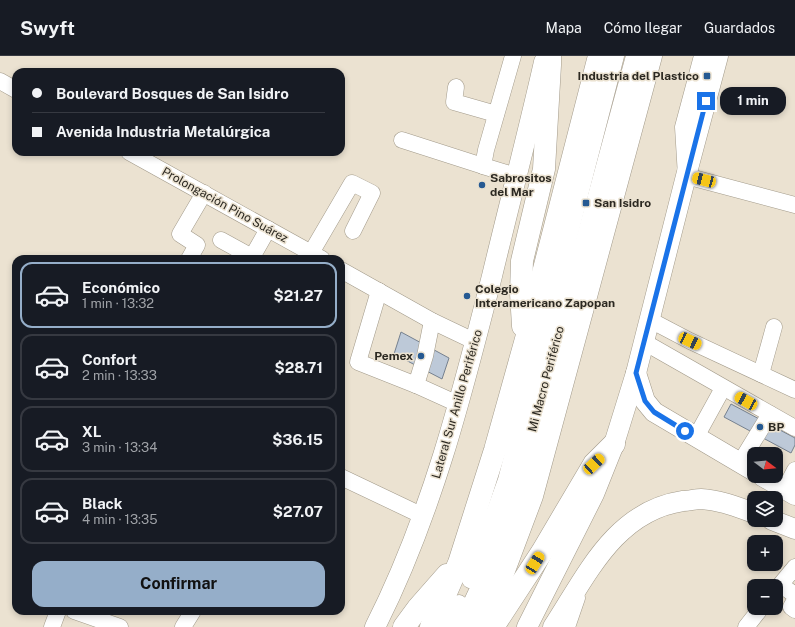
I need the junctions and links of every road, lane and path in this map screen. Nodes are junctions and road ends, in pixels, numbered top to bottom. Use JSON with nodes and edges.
{"nodes":[{"id":1,"x":513,"y":56,"type":"edge"},
{"id":2,"x":545,"y":56,"type":"edge"},
{"id":3,"x":550,"y":56,"type":"edge"},
{"id":4,"x":600,"y":56,"type":"edge"},
{"id":5,"x":616,"y":56,"type":"edge"},
{"id":6,"x":634,"y":56,"type":"edge"},
{"id":7,"x":651,"y":56,"type":"edge"},
{"id":8,"x":702,"y":56,"type":"edge"},
{"id":9,"x":718,"y":56,"type":"edge"},
{"id":10,"x":0,"y":81,"type":"edge"},
{"id":11,"x":456,"y":87,"type":"dead end"},
{"id":12,"x":12,"y":88,"type":"edge"},
{"id":13,"x":496,"y":114,"type":"junction"},
{"id":14,"x":402,"y":140,"type":"dead end"},
{"id":15,"x":136,"y":156,"type":"edge"},
{"id":16,"x":483,"y":166,"type":"junction"},
{"id":17,"x":516,"y":176,"type":"junction"},
{"id":18,"x":686,"y":176,"type":"junction"},
{"id":19,"x":204,"y":193,"type":"junction"},
{"id":20,"x":795,"y":205,"type":"edge"},
{"id":21,"x":268,"y":229,"type":"junction"},
{"id":22,"x":352,"y":231,"type":"dead end"},
{"id":23,"x":221,"y":240,"type":"dead end"},
{"id":24,"x":191,"y":255,"type":"edge"},
{"id":25,"x":247,"y":255,"type":"edge"},
{"id":26,"x":254,"y":255,"type":"edge"},
{"id":27,"x":314,"y":255,"type":"edge"},
{"id":28,"x":316,"y":255,"type":"edge"},
{"id":29,"x":345,"y":272,"type":"edge"},
{"id":30,"x":379,"y":292,"type":"junction"},
{"id":31,"x":650,"y":320,"type":"junction"},
{"id":32,"x":432,"y":321,"type":"junction"},
{"id":33,"x":774,"y":327,"type":"dead end"},
{"id":34,"x":526,"y":339,"type":"junction"},
{"id":35,"x":476,"y":342,"type":"junction"},
{"id":36,"x":644,"y":342,"type":"junction"},
{"id":37,"x":636,"y":373,"type":"junction"},
{"id":38,"x":761,"y":374,"type":"junction"},
{"id":39,"x":416,"y":385,"type":"junction"},
{"id":40,"x":723,"y":388,"type":"junction"},
{"id":41,"x":795,"y":390,"type":"edge"},
{"id":42,"x":458,"y":404,"type":"junction"},
{"id":43,"x":770,"y":414,"type":"junction"},
{"id":44,"x":795,"y":428,"type":"edge"},
{"id":45,"x":696,"y":437,"type":"junction"},
{"id":46,"x":614,"y":444,"type":"junction"},
{"id":47,"x":756,"y":447,"type":"edge"},
{"id":48,"x":747,"y":467,"type":"edge"},
{"id":49,"x":795,"y":470,"type":"edge"},
{"id":50,"x":345,"y":479,"type":"edge"},
{"id":51,"x":774,"y":483,"type":"edge"},
{"id":52,"x":790,"y":492,"type":"edge"},
{"id":53,"x":747,"y":510,"type":"edge"},
{"id":54,"x":423,"y":516,"type":"junction"},
{"id":55,"x":783,"y":524,"type":"edge"},
{"id":56,"x":795,"y":529,"type":"edge"},
{"id":57,"x":459,"y":563,"type":"junction"},
{"id":58,"x":795,"y":568,"type":"edge"},
{"id":59,"x":583,"y":579,"type":"junction"},
{"id":60,"x":783,"y":581,"type":"edge"},
{"id":61,"x":783,"y":589,"type":"edge"},
{"id":62,"x":795,"y":595,"type":"edge"},
{"id":63,"x":795,"y":600,"type":"edge"},
{"id":64,"x":795,"y":610,"type":"edge"},
{"id":65,"x":56,"y":615,"type":"edge"},
{"id":66,"x":86,"y":615,"type":"edge"},
{"id":67,"x":190,"y":615,"type":"edge"},
{"id":68,"x":755,"y":615,"type":"edge"},
{"id":69,"x":52,"y":627,"type":"edge"},
{"id":70,"x":120,"y":627,"type":"edge"},
{"id":71,"x":183,"y":627,"type":"edge"},
{"id":72,"x":375,"y":627,"type":"edge"},
{"id":73,"x":404,"y":627,"type":"edge"},
{"id":74,"x":431,"y":627,"type":"edge"},
{"id":75,"x":448,"y":627,"type":"edge"},
{"id":76,"x":460,"y":627,"type":"edge"},
{"id":77,"x":479,"y":627,"type":"edge"},
{"id":78,"x":493,"y":627,"type":"edge"},
{"id":79,"x":527,"y":627,"type":"edge"},
{"id":80,"x":553,"y":627,"type":"edge"},
{"id":81,"x":567,"y":627,"type":"edge"},
{"id":82,"x":746,"y":627,"type":"edge"}],
"edges":[{"from":1,"to":13,"type":"street"},
{"from":2,"to":17,"type":"main road","name":"Lateral Sur Anillo Periférico"},
{"from":3,"to":34,"type":"highway"},
{"from":4,"to":34,"type":"highway"},
{"from":5,"to":75,"type":"street","name":"Mi Macro Periférico"},
{"from":6,"to":76,"type":"street","name":"Mi Macro Periférico"},
{"from":7,"to":77,"type":"highway"},
{"from":8,"to":18,"type":"street"},
{"from":9,"to":18,"type":"main road"},
{"from":10,"to":12,"type":"street"},
{"from":11,"to":13,"type":"street"},
{"from":13,"to":16,"type":"street"},
{"from":14,"to":16,"type":"street"},
{"from":15,"to":19,"type":"street","name":"Prolongación Pino Suárez"},
{"from":16,"to":17,"type":"street"},
{"from":17,"to":35,"type":"main road","name":"Lateral Sur Anillo Periférico"},
{"from":18,"to":20,"type":"street"},
{"from":18,"to":31,"type":"main road"},
{"from":19,"to":21,"type":"street","name":"Prolongación Pino Suárez"},
{"from":19,"to":24,"type":"street"},
{"from":21,"to":26,"type":"street"},
{"from":21,"to":27,"type":"street","name":"Prolongación Pino Suárez"},
{"from":22,"to":28,"type":"street"},
{"from":23,"to":25,"type":"street"},
{"from":29,"to":30,"type":"street"},
{"from":30,"to":32,"type":"street"},
{"from":30,"to":39,"type":"street"},
{"from":31,"to":36,"type":"main road"},
{"from":31,"to":38,"type":"street"},
{"from":32,"to":35,"type":"street"},
{"from":32,"to":39,"type":"street"},
{"from":33,"to":38,"type":"street"},
{"from":34,"to":57,"type":"highway"},
{"from":35,"to":42,"type":"main road","name":"Lateral Sur Anillo Periférico"},
{"from":36,"to":37,"type":"main road"},
{"from":36,"to":40,"type":"street"},
{"from":37,"to":45,"type":"main road"},
{"from":37,"to":46,"type":"main road"},
{"from":38,"to":41,"type":"street"},
{"from":39,"to":42,"type":"street"},
{"from":40,"to":43,"type":"street"},
{"from":40,"to":45,"type":"street"},
{"from":42,"to":54,"type":"main road","name":"Lateral Sur Anillo Periférico"},
{"from":43,"to":44,"type":"street"},
{"from":43,"to":47,"type":"street"},
{"from":45,"to":48,"type":"main road"},
{"from":46,"to":78,"type":"highway"},
{"from":46,"to":79,"type":"main road"},
{"from":49,"to":52,"type":"street"},
{"from":50,"to":54,"type":"street"},
{"from":51,"to":52,"type":"main road"},
{"from":53,"to":59,"type":"main road"},
{"from":54,"to":72,"type":"main road","name":"Lateral Sur Anillo Periférico"},
{"from":55,"to":56,"type":"main road"},
{"from":57,"to":73,"type":"highway"},
{"from":57,"to":74,"type":"highway"},
{"from":58,"to":60,"type":"street"},
{"from":59,"to":80,"type":"main road"},
{"from":59,"to":81,"type":"street"},
{"from":61,"to":62,"type":"street"},
{"from":63,"to":64,"type":"street"},
{"from":65,"to":69,"type":"street"},
{"from":66,"to":70,"type":"street"},
{"from":67,"to":71,"type":"street"},
{"from":68,"to":82,"type":"street"}]}
